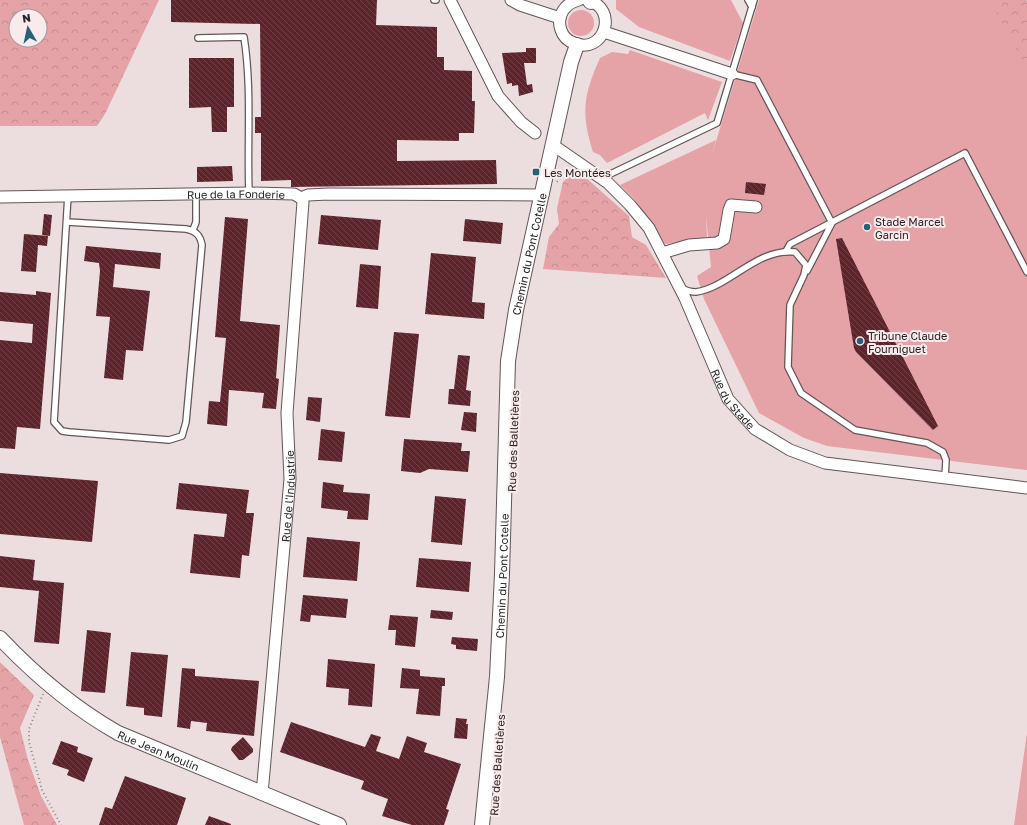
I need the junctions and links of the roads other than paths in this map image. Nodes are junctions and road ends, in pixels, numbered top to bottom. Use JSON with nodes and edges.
{"nodes":[{"id":1,"x":450,"y":0,"type":"edge"},
{"id":2,"x":511,"y":0,"type":"edge"},
{"id":3,"x":587,"y":0,"type":"edge"},
{"id":4,"x":748,"y":0,"type":"edge"},
{"id":5,"x":754,"y":0,"type":"edge"},
{"id":6,"x":752,"y":7,"type":"junction"},
{"id":7,"x":560,"y":18,"type":"junction"},
{"id":8,"x":604,"y":32,"type":"junction"},
{"id":9,"x":198,"y":38,"type":"dead end"},
{"id":10,"x":577,"y":45,"type":"junction"},
{"id":11,"x":732,"y":74,"type":"junction"},
{"id":12,"x":535,"y":133,"type":"dead end"},
{"id":13,"x":554,"y":143,"type":"junction"},
{"id":14,"x":602,"y":178,"type":"junction"},
{"id":15,"x":249,"y":193,"type":"junction"},
{"id":16,"x":196,"y":194,"type":"junction"},
{"id":17,"x":68,"y":195,"type":"junction"},
{"id":18,"x":543,"y":195,"type":"junction"},
{"id":19,"x":0,"y":197,"type":"edge"},
{"id":20,"x":301,"y":198,"type":"junction"},
{"id":21,"x":756,"y":207,"type":"dead end"},
{"id":22,"x":67,"y":222,"type":"junction"},
{"id":23,"x":832,"y":223,"type":"junction"},
{"id":24,"x":192,"y":230,"type":"junction"},
{"id":25,"x":786,"y":251,"type":"junction"},
{"id":26,"x":662,"y":253,"type":"junction"},
{"id":27,"x":1027,"y":272,"type":"edge"},
{"id":28,"x":804,"y":275,"type":"junction"},
{"id":29,"x":680,"y":288,"type":"junction"},
{"id":30,"x":945,"y":477,"type":"junction"},
{"id":31,"x":1027,"y":488,"type":"edge"},
{"id":32,"x":0,"y":638,"type":"edge"},
{"id":33,"x":262,"y":794,"type":"junction"},
{"id":34,"x":339,"y":825,"type":"edge"},
{"id":35,"x":482,"y":825,"type":"edge"}],
"edges":[{"from":1,"to":12,"type":"street"},
{"from":2,"to":7,"type":"street"},
{"from":3,"to":7,"type":"street"},
{"from":3,"to":8,"type":"street"},
{"from":4,"to":6,"type":"lane"},
{"from":5,"to":6,"type":"lane"},
{"from":6,"to":11,"type":"lane"},
{"from":7,"to":10,"type":"street"},
{"from":8,"to":10,"type":"street"},
{"from":8,"to":11,"type":"street"},
{"from":9,"to":15,"type":"lane"},
{"from":10,"to":13,"type":"street"},
{"from":11,"to":14,"type":"lane"},
{"from":11,"to":23,"type":"lane"},
{"from":13,"to":14,"type":"street","name":"Rue du Stade"},
{"from":13,"to":18,"type":"street","name":"Chemin du Pont Cotelle"},
{"from":14,"to":26,"type":"street","name":"Rue du Stade"},
{"from":15,"to":16,"type":"street","name":"Rue de la Fonderie"},
{"from":15,"to":20,"type":"street","name":"Rue de la Fonderie"},
{"from":16,"to":17,"type":"street","name":"Rue de la Fonderie"},
{"from":16,"to":24,"type":"lane"},
{"from":17,"to":19,"type":"street","name":"Rue de la Fonderie"},
{"from":17,"to":22,"type":"lane"},
{"from":18,"to":20,"type":"street","name":"Rue de la Fonderie"},
{"from":18,"to":35,"type":"street","name":"Chemin du Pont Cotelle"},
{"from":20,"to":33,"type":"street","name":"Rue de l'Industrie"},
{"from":21,"to":26,"type":"street"},
{"from":22,"to":24,"type":"lane"},
{"from":22,"to":24,"type":"lane"},
{"from":23,"to":25,"type":"lane"},
{"from":23,"to":27,"type":"lane"},
{"from":23,"to":28,"type":"lane"},
{"from":25,"to":28,"type":"lane"},
{"from":25,"to":29,"type":"lane"},
{"from":26,"to":29,"type":"street","name":"Rue du Stade"},
{"from":28,"to":30,"type":"lane"},
{"from":29,"to":30,"type":"street","name":"Rue du Stade"},
{"from":30,"to":31,"type":"street","name":"Rue du Stade"},
{"from":32,"to":33,"type":"street","name":"Rue Jean Moulin"},
{"from":33,"to":34,"type":"street","name":"Rue Jean Moulin"}]}
